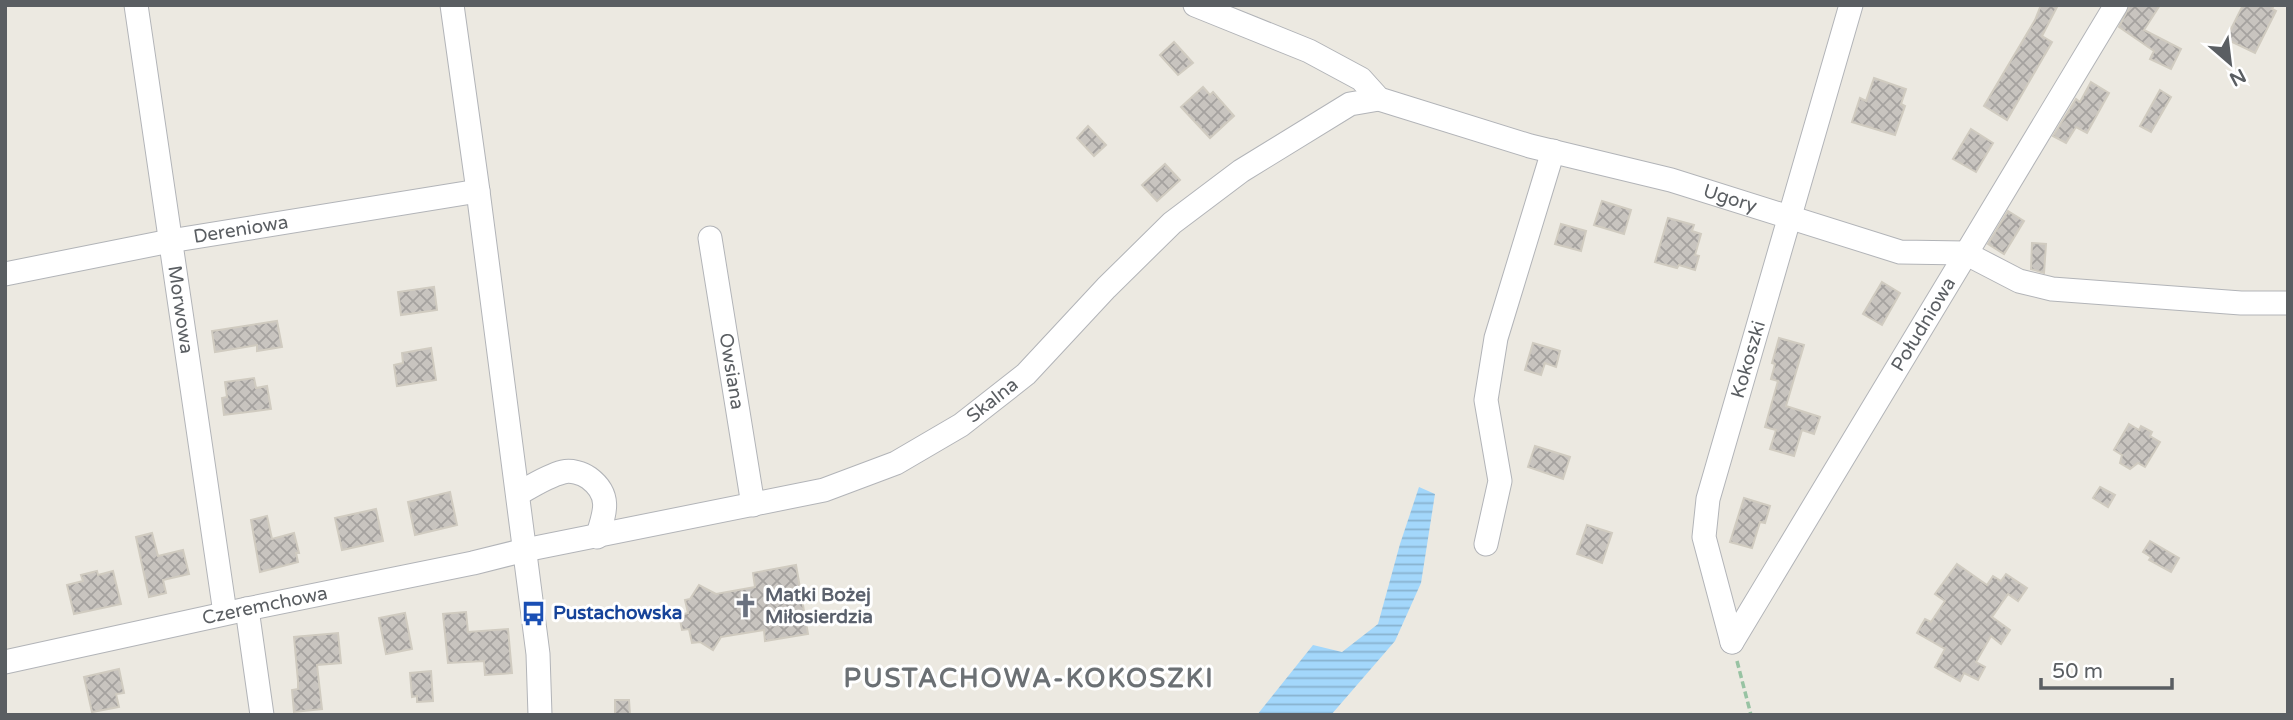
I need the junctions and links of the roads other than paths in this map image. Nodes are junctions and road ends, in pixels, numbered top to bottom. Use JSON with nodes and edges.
{"nodes":[{"id":1,"x":136,"y":5,"type":"edge"},
{"id":2,"x":452,"y":5,"type":"edge"},
{"id":3,"x":1195,"y":5,"type":"edge"},
{"id":4,"x":1852,"y":5,"type":"edge"},
{"id":5,"x":2116,"y":5,"type":"edge"},
{"id":6,"x":1378,"y":100,"type":"junction"},
{"id":7,"x":1553,"y":151,"type":"junction"},
{"id":8,"x":478,"y":191,"type":"junction"},
{"id":9,"x":1792,"y":216,"type":"junction"},
{"id":10,"x":710,"y":238,"type":"dead end"},
{"id":11,"x":170,"y":241,"type":"junction"},
{"id":12,"x":1965,"y":254,"type":"junction"},
{"id":13,"x":5,"y":274,"type":"edge"},
{"id":14,"x":2288,"y":303,"type":"edge"},
{"id":15,"x":518,"y":494,"type":"junction"},
{"id":16,"x":753,"y":505,"type":"junction"},
{"id":17,"x":597,"y":537,"type":"junction"},
{"id":18,"x":1486,"y":544,"type":"dead end"},
{"id":19,"x":525,"y":550,"type":"junction"},
{"id":20,"x":236,"y":611,"type":"junction"},
{"id":21,"x":1732,"y":642,"type":"joint"},
{"id":22,"x":5,"y":662,"type":"edge"},
{"id":23,"x":262,"y":715,"type":"edge"},
{"id":24,"x":540,"y":715,"type":"edge"}],
"edges":[{"from":1,"to":11,"type":"street","name":"Morwowa"},
{"from":2,"to":8,"type":"street"},
{"from":3,"to":6,"type":"street","name":"Ugory"},
{"from":4,"to":9,"type":"street","name":"Kokoszki"},
{"from":5,"to":12,"type":"street","name":"Południowa"},
{"from":6,"to":7,"type":"street","name":"Ugory"},
{"from":6,"to":16,"type":"street","name":"Skalna"},
{"from":7,"to":9,"type":"street","name":"Ugory"},
{"from":7,"to":18,"type":"street"},
{"from":8,"to":11,"type":"street","name":"Dereniowa"},
{"from":8,"to":15,"type":"street"},
{"from":9,"to":12,"type":"street","name":"Ugory"},
{"from":9,"to":21,"type":"street","name":"Kokoszki"},
{"from":10,"to":16,"type":"street","name":"Owsiana"},
{"from":11,"to":13,"type":"street","name":"Dereniowa"},
{"from":11,"to":20,"type":"street","name":"Morwowa"},
{"from":12,"to":14,"type":"street","name":"Ugory"},
{"from":12,"to":21,"type":"street","name":"Południowa"},
{"from":15,"to":17,"type":"street"},
{"from":15,"to":19,"type":"street"},
{"from":16,"to":17,"type":"street","name":"Skalna"},
{"from":17,"to":19,"type":"street","name":"Skalna"},
{"from":19,"to":20,"type":"street","name":"Czeremchowa"},
{"from":19,"to":24,"type":"street"},
{"from":20,"to":22,"type":"street","name":"Czeremchowa"},
{"from":20,"to":23,"type":"street","name":"Morwowa"}]}
